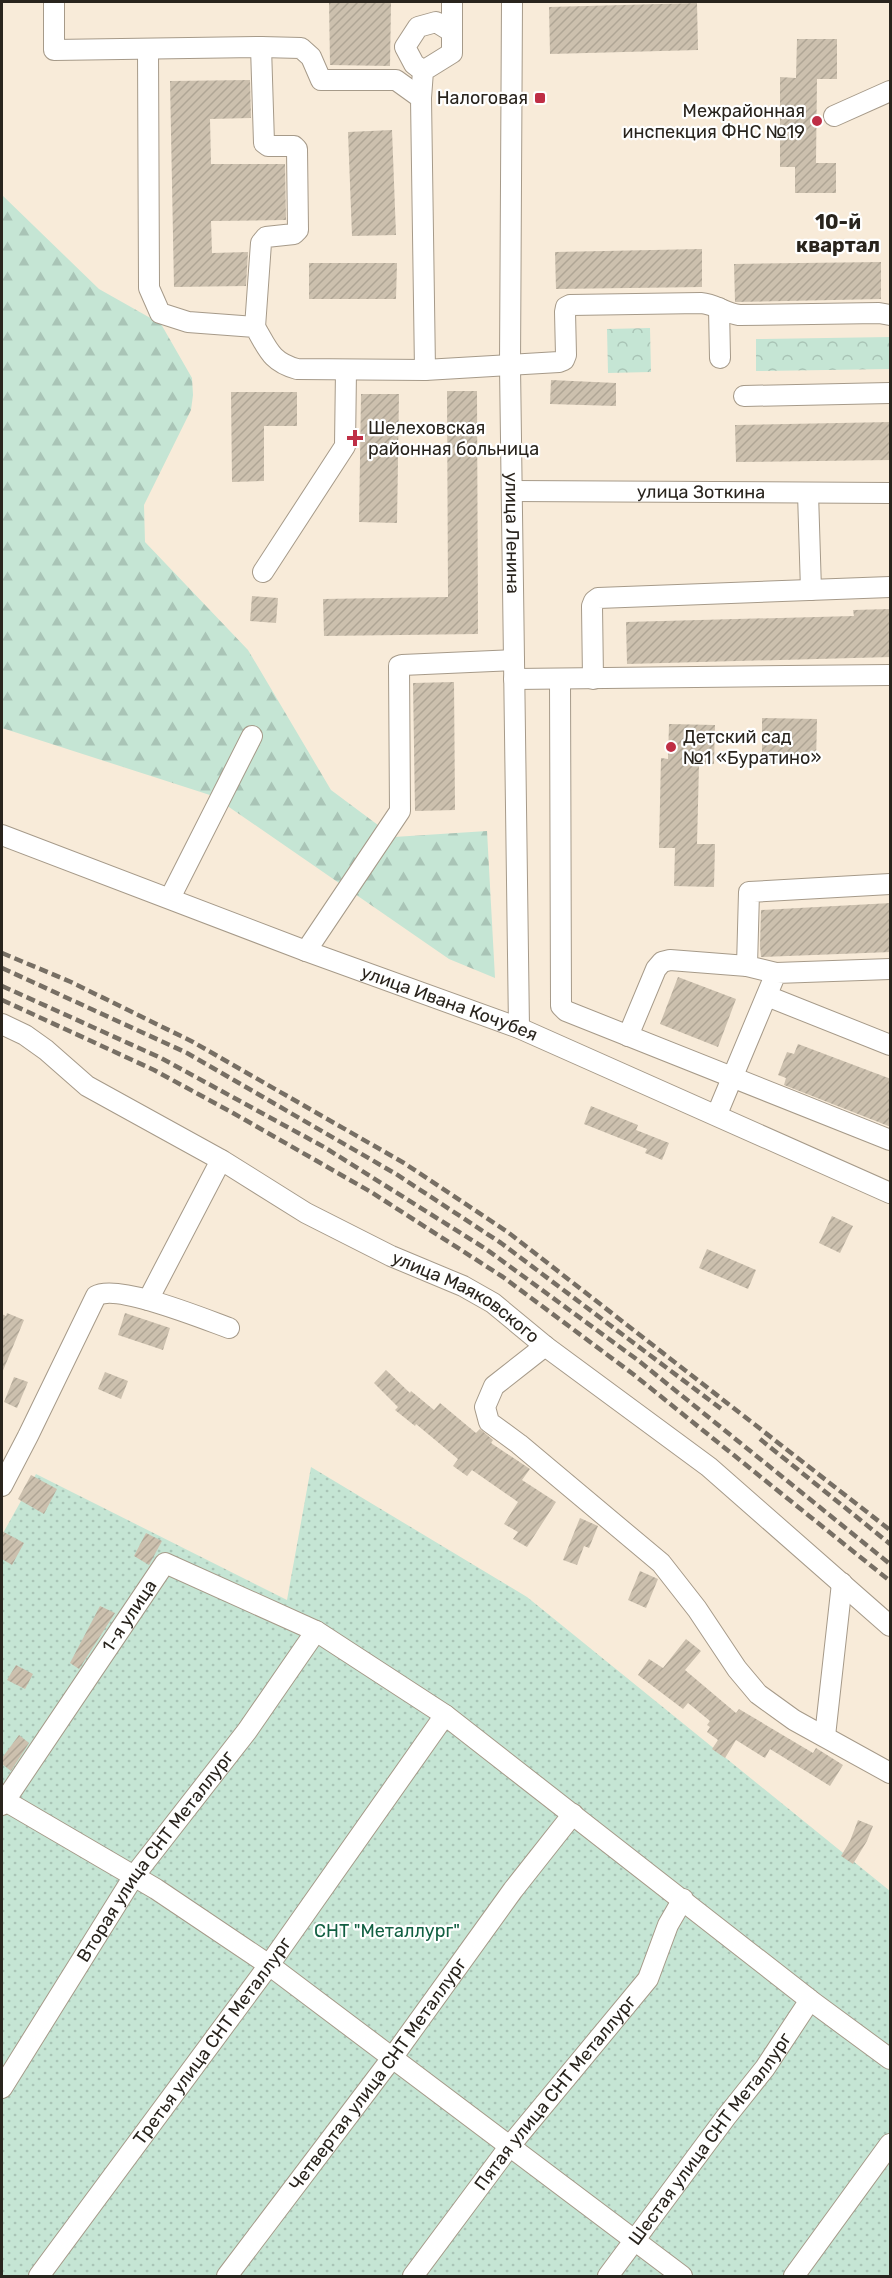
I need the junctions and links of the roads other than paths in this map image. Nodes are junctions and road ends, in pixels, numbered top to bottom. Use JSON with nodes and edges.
{"nodes":[{"id":1,"x":54,"y":2,"type":"edge"},
{"id":2,"x":452,"y":2,"type":"edge"},
{"id":3,"x":513,"y":2,"type":"edge"},
{"id":4,"x":453,"y":32,"type":"junction"},
{"id":5,"x":261,"y":48,"type":"junction"},
{"id":6,"x":148,"y":50,"type":"junction"},
{"id":7,"x":423,"y":71,"type":"junction"},
{"id":8,"x":891,"y":91,"type":"edge"},
{"id":9,"x":421,"y":98,"type":"junction"},
{"id":10,"x":834,"y":116,"type":"dead end"},
{"id":11,"x":719,"y":308,"type":"junction"},
{"id":12,"x":891,"y":315,"type":"edge"},
{"id":13,"x":255,"y":327,"type":"junction"},
{"id":14,"x":720,"y":358,"type":"dead end"},
{"id":15,"x":510,"y":366,"type":"junction"},
{"id":16,"x":346,"y":370,"type":"junction"},
{"id":17,"x":425,"y":370,"type":"junction"},
{"id":18,"x":891,"y":393,"type":"edge"},
{"id":19,"x":744,"y":396,"type":"dead end"},
{"id":20,"x":512,"y":491,"type":"junction"},
{"id":21,"x":808,"y":492,"type":"junction"},
{"id":22,"x":891,"y":493,"type":"edge"},
{"id":23,"x":263,"y":572,"type":"dead end"},
{"id":24,"x":891,"y":587,"type":"edge"},
{"id":25,"x":811,"y":590,"type":"junction"},
{"id":26,"x":514,"y":670,"type":"junction"},
{"id":27,"x":891,"y":675,"type":"edge"},
{"id":28,"x":560,"y":679,"type":"junction"},
{"id":29,"x":593,"y":679,"type":"junction"},
{"id":30,"x":252,"y":736,"type":"dead end"},
{"id":31,"x":2,"y":836,"type":"edge"},
{"id":32,"x":891,"y":884,"type":"edge"},
{"id":33,"x":170,"y":898,"type":"junction"},
{"id":34,"x":306,"y":951,"type":"junction"},
{"id":35,"x":747,"y":966,"type":"junction"},
{"id":36,"x":891,"y":969,"type":"edge"},
{"id":37,"x":776,"y":973,"type":"junction"},
{"id":38,"x":767,"y":996,"type":"junction"},
{"id":39,"x":2,"y":1024,"type":"edge"},
{"id":40,"x":519,"y":1028,"type":"junction"},
{"id":41,"x":628,"y":1036,"type":"junction"},
{"id":42,"x":891,"y":1045,"type":"edge"},
{"id":43,"x":731,"y":1077,"type":"junction"},
{"id":44,"x":717,"y":1114,"type":"junction"},
{"id":45,"x":891,"y":1140,"type":"edge"},
{"id":46,"x":221,"y":1160,"type":"junction"},
{"id":47,"x":891,"y":1193,"type":"edge"},
{"id":48,"x":148,"y":1300,"type":"junction"},
{"id":49,"x":229,"y":1328,"type":"dead end"},
{"id":50,"x":545,"y":1346,"type":"junction"},
{"id":51,"x":2,"y":1486,"type":"edge"},
{"id":52,"x":842,"y":1583,"type":"junction"},
{"id":53,"x":891,"y":1626,"type":"edge"},
{"id":54,"x":316,"y":1631,"type":"junction"},
{"id":55,"x":446,"y":1715,"type":"junction"},
{"id":56,"x":825,"y":1736,"type":"junction"},
{"id":57,"x":891,"y":1773,"type":"edge"},
{"id":58,"x":2,"y":1801,"type":"edge"},
{"id":59,"x":573,"y":1814,"type":"junction"},
{"id":60,"x":134,"y":1876,"type":"junction"},
{"id":61,"x":683,"y":1899,"type":"junction"},
{"id":62,"x":268,"y":1965,"type":"junction"},
{"id":63,"x":810,"y":2000,"type":"junction"},
{"id":64,"x":392,"y":2058,"type":"junction"},
{"id":65,"x":891,"y":2059,"type":"edge"},
{"id":66,"x":2,"y":2088,"type":"edge"},
{"id":67,"x":891,"y":2144,"type":"edge"},
{"id":68,"x":509,"y":2147,"type":"junction"},
{"id":69,"x":634,"y":2240,"type":"junction"},
{"id":70,"x":39,"y":2277,"type":"edge"},
{"id":71,"x":227,"y":2277,"type":"edge"},
{"id":72,"x":412,"y":2277,"type":"edge"},
{"id":73,"x":608,"y":2277,"type":"edge"},
{"id":74,"x":682,"y":2277,"type":"edge"},
{"id":75,"x":794,"y":2277,"type":"edge"}],
"edges":[{"from":1,"to":6,"type":"street"},
{"from":2,"to":4,"type":"street"},
{"from":3,"to":15,"type":"street","name":"улица Ленина"},
{"from":4,"to":7,"type":"street"},
{"from":4,"to":7,"type":"street"},
{"from":5,"to":6,"type":"street"},
{"from":5,"to":9,"type":"street"},
{"from":5,"to":13,"type":"street"},
{"from":6,"to":13,"type":"street"},
{"from":7,"to":9,"type":"street"},
{"from":8,"to":10,"type":"street"},
{"from":9,"to":17,"type":"street"},
{"from":11,"to":12,"type":"street"},
{"from":11,"to":14,"type":"street"},
{"from":11,"to":15,"type":"street"},
{"from":13,"to":16,"type":"street"},
{"from":15,"to":17,"type":"street"},
{"from":15,"to":20,"type":"street","name":"улица Ленина"},
{"from":16,"to":17,"type":"street"},
{"from":16,"to":23,"type":"street"},
{"from":18,"to":19,"type":"street"},
{"from":20,"to":21,"type":"street","name":"улица Зоткина"},
{"from":20,"to":26,"type":"street","name":"улица Ленина"},
{"from":21,"to":22,"type":"street","name":"улица Зоткина"},
{"from":21,"to":25,"type":"street"},
{"from":24,"to":25,"type":"street"},
{"from":25,"to":29,"type":"street"},
{"from":26,"to":28,"type":"street"},
{"from":26,"to":34,"type":"street"},
{"from":26,"to":40,"type":"street","name":"улица Ленина"},
{"from":27,"to":29,"type":"street"},
{"from":28,"to":29,"type":"street"},
{"from":28,"to":41,"type":"street"},
{"from":30,"to":33,"type":"street"},
{"from":31,"to":33,"type":"street","name":"улица Ивана Кочубея"},
{"from":32,"to":35,"type":"street"},
{"from":33,"to":34,"type":"street","name":"улица Ивана Кочубея"},
{"from":34,"to":40,"type":"street","name":"улица Ивана Кочубея"},
{"from":35,"to":37,"type":"street"},
{"from":35,"to":41,"type":"street"},
{"from":36,"to":37,"type":"street"},
{"from":37,"to":38,"type":"street"},
{"from":38,"to":42,"type":"street"},
{"from":38,"to":43,"type":"street"},
{"from":39,"to":46,"type":"street","name":"улица Маяковского"},
{"from":40,"to":44,"type":"street","name":"улица Ивана Кочубея"},
{"from":41,"to":43,"type":"street"},
{"from":43,"to":44,"type":"street"},
{"from":43,"to":45,"type":"street"},
{"from":44,"to":47,"type":"street","name":"улица Ивана Кочубея"},
{"from":46,"to":48,"type":"street"},
{"from":46,"to":50,"type":"street","name":"улица Маяковского"},
{"from":48,"to":49,"type":"street"},
{"from":48,"to":51,"type":"street"},
{"from":50,"to":52,"type":"street","name":"улица Маяковского"},
{"from":50,"to":56,"type":"street"},
{"from":52,"to":53,"type":"street","name":"улица Маяковского"},
{"from":52,"to":56,"type":"street"},
{"from":54,"to":55,"type":"street"},
{"from":54,"to":58,"type":"street","name":"1-я улица"},
{"from":54,"to":60,"type":"street","name":"Вторая улица СНТ Металлург"},
{"from":55,"to":59,"type":"street"},
{"from":55,"to":62,"type":"street","name":"Третья улица СНТ Металлург"},
{"from":56,"to":57,"type":"street"},
{"from":58,"to":60,"type":"street"},
{"from":59,"to":61,"type":"street"},
{"from":59,"to":64,"type":"street","name":"Четвертая улица СНТ Металлург"},
{"from":60,"to":62,"type":"street"},
{"from":60,"to":66,"type":"street","name":"Вторая улица СНТ Металлург"},
{"from":61,"to":63,"type":"street"},
{"from":61,"to":68,"type":"street","name":"Пятая улица СНТ Металлург"},
{"from":62,"to":64,"type":"street"},
{"from":62,"to":70,"type":"street","name":"Третья улица СНТ Металлург"},
{"from":63,"to":65,"type":"street"},
{"from":63,"to":69,"type":"street","name":"Шестая улица СНТ Металлург"},
{"from":64,"to":68,"type":"street"},
{"from":64,"to":71,"type":"street","name":"Четвертая улица СНТ Металлург"},
{"from":67,"to":75,"type":"street"},
{"from":68,"to":69,"type":"street"},
{"from":68,"to":72,"type":"street","name":"Пятая улица СНТ Металлург"},
{"from":69,"to":73,"type":"street","name":"Шестая улица СНТ Металлург"},
{"from":69,"to":74,"type":"street"}]}
